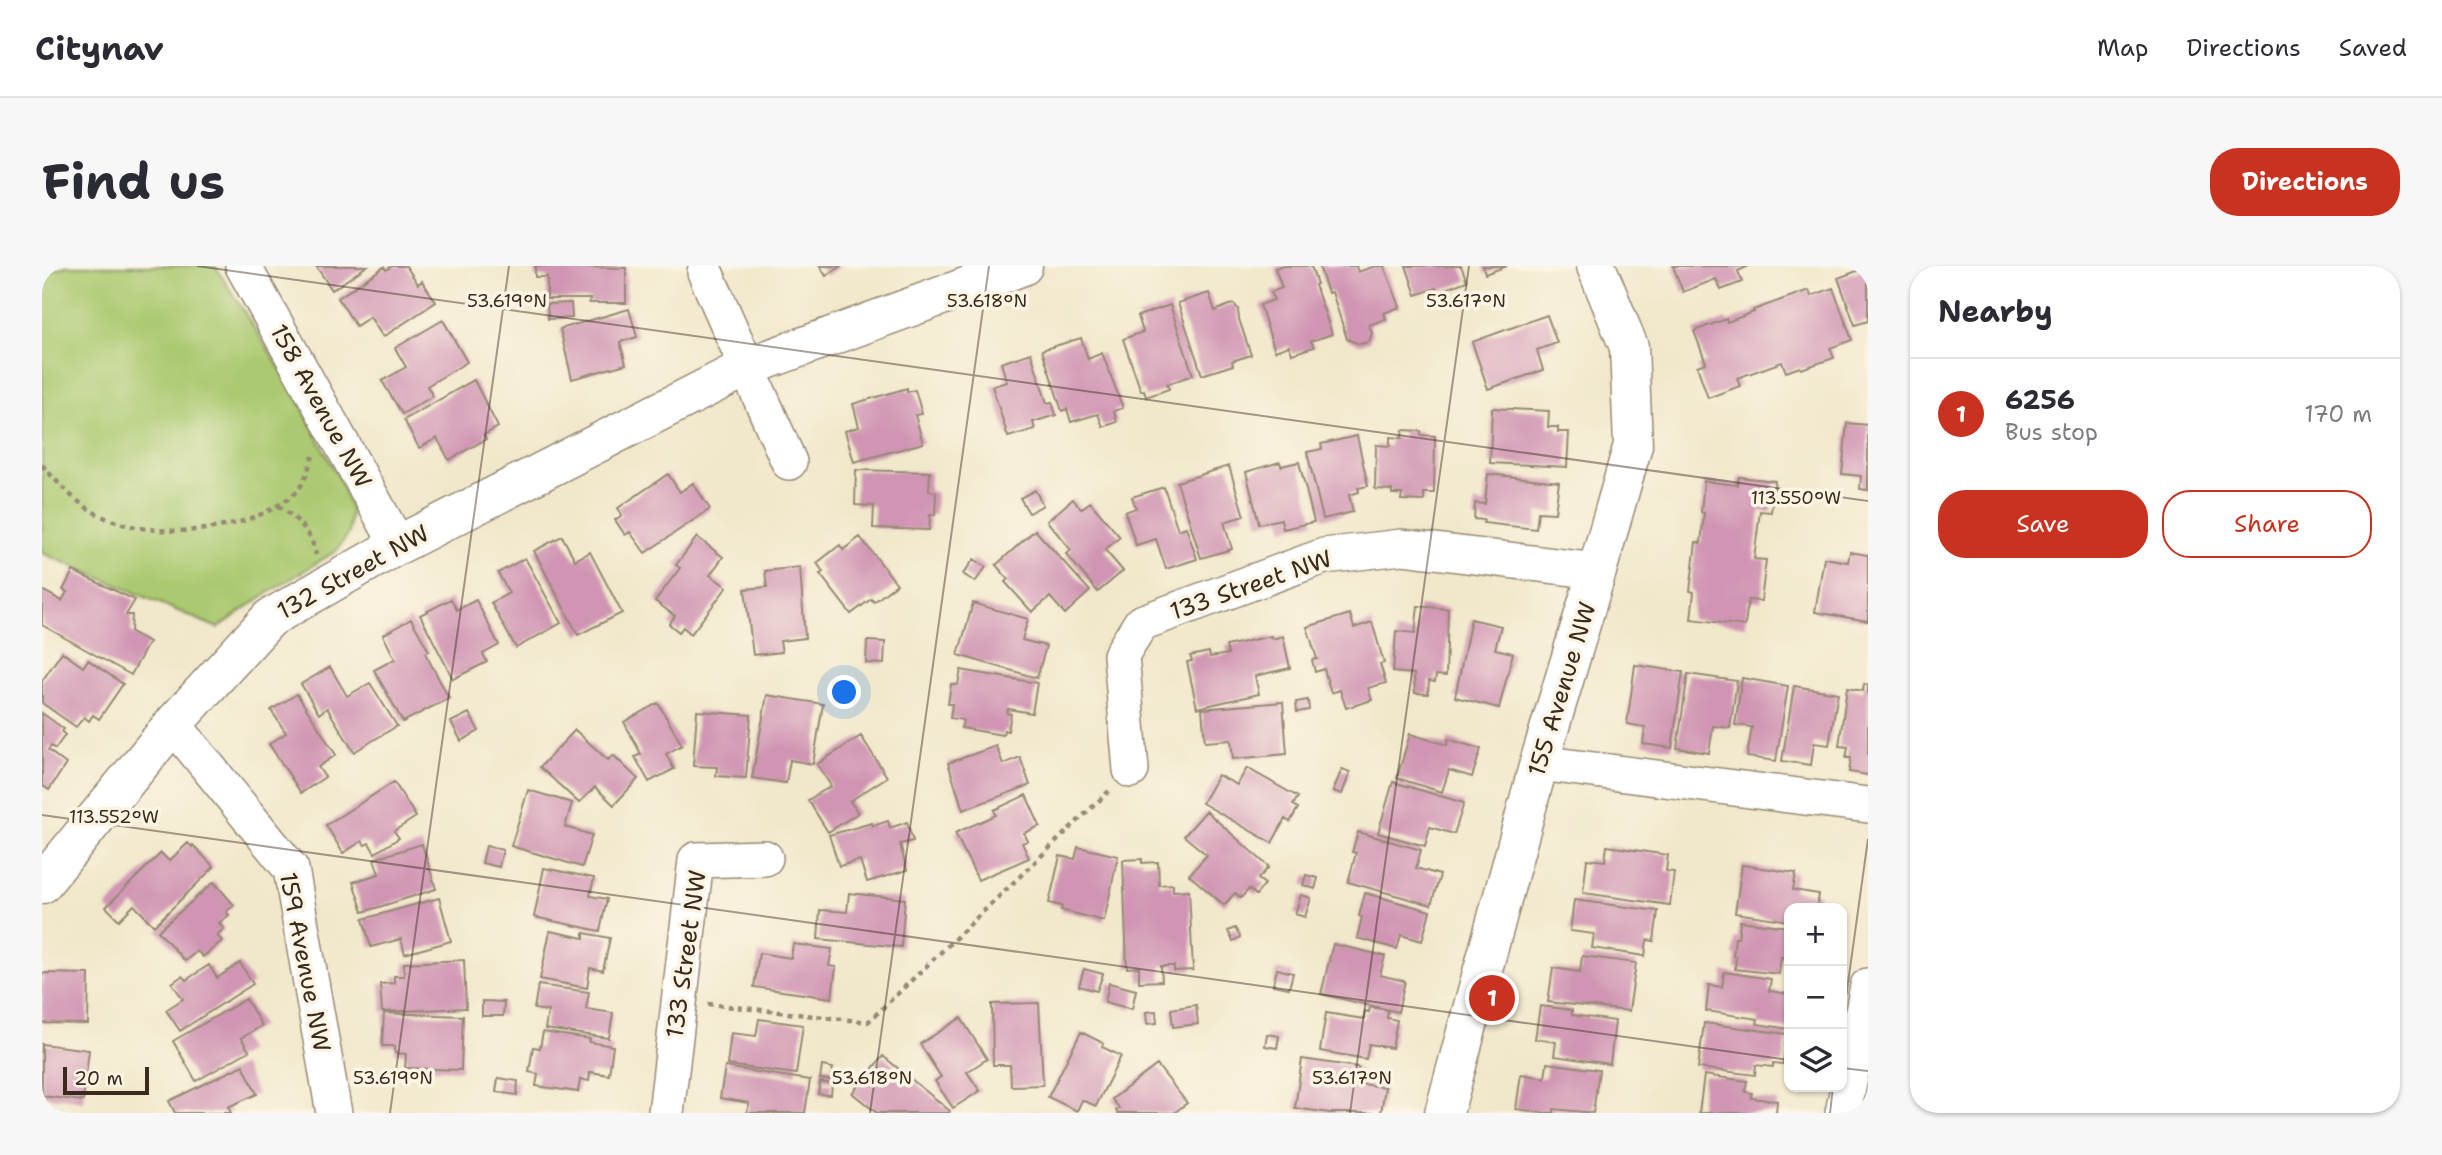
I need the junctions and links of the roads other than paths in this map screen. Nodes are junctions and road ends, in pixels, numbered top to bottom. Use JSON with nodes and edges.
{"nodes":[{"id":1,"x":243,"y":266,"type":"edge"},
{"id":2,"x":1023,"y":266,"type":"edge"},
{"id":3,"x":1596,"y":266,"type":"edge"},
{"id":4,"x":705,"y":272,"type":"dead end"},
{"id":5,"x":747,"y":367,"type":"junction"},
{"id":6,"x":789,"y":461,"type":"dead end"},
{"id":7,"x":398,"y":545,"type":"junction"},
{"id":8,"x":1597,"y":571,"type":"junction"},
{"id":9,"x":173,"y":724,"type":"junction"},
{"id":10,"x":1539,"y":763,"type":"junction"},
{"id":11,"x":1131,"y":770,"type":"road end"},
{"id":12,"x":1868,"y":805,"type":"edge"},
{"id":13,"x":765,"y":858,"type":"dead end"},
{"id":14,"x":42,"y":884,"type":"edge"},
{"id":15,"x":1868,"y":986,"type":"edge"},
{"id":16,"x":334,"y":1113,"type":"edge"},
{"id":17,"x":666,"y":1113,"type":"edge"},
{"id":18,"x":1444,"y":1113,"type":"edge"},
{"id":19,"x":1843,"y":1113,"type":"edge"}],
"edges":[{"from":1,"to":7,"type":"street","name":"158 Avenue NW"},
{"from":2,"to":5,"type":"street","name":"132 Street NW"},
{"from":3,"to":8,"type":"street","name":"155 Avenue NW"},
{"from":4,"to":5,"type":"street"},
{"from":5,"to":6,"type":"street"},
{"from":5,"to":7,"type":"street","name":"132 Street NW"},
{"from":7,"to":9,"type":"street","name":"132 Street NW"},
{"from":8,"to":10,"type":"street","name":"155 Avenue NW"},
{"from":8,"to":11,"type":"street","name":"133 Street NW"},
{"from":9,"to":14,"type":"street","name":"132 Street NW"},
{"from":9,"to":16,"type":"street","name":"159 Avenue NW"},
{"from":10,"to":12,"type":"street"},
{"from":10,"to":18,"type":"street","name":"155 Avenue NW"},
{"from":13,"to":17,"type":"street","name":"133 Street NW"},
{"from":15,"to":19,"type":"street"}]}
